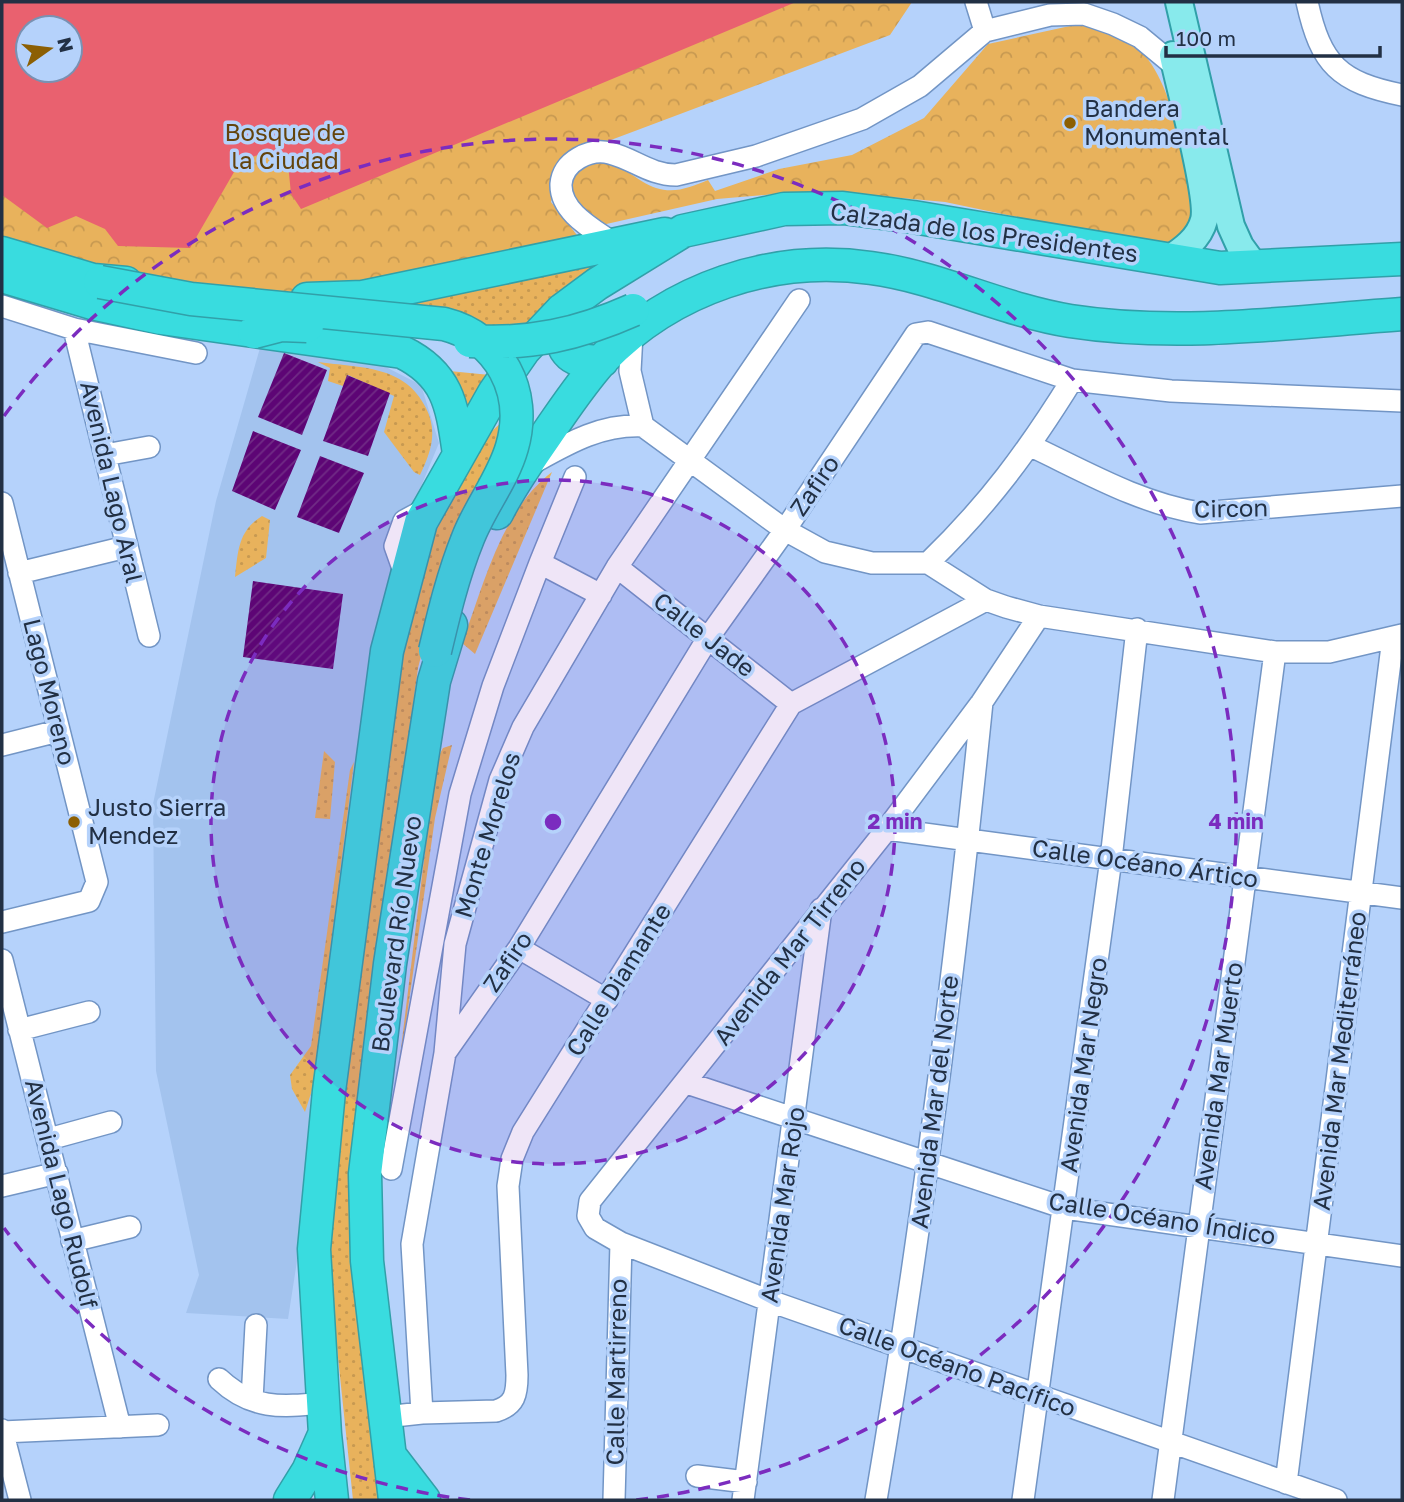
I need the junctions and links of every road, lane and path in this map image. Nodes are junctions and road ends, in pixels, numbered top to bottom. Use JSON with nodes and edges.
{"nodes":[{"id":1,"x":1162,"y":2,"type":"edge"},
{"id":2,"x":1179,"y":2,"type":"edge"},
{"id":3,"x":1307,"y":2,"type":"edge"},
{"id":4,"x":980,"y":3,"type":"edge"},
{"id":5,"x":985,"y":32,"type":"junction"},
{"id":6,"x":1175,"y":66,"type":"junction"},
{"id":7,"x":1402,"y":95,"type":"edge"},
{"id":8,"x":683,"y":231,"type":"junction"},
{"id":9,"x":613,"y":243,"type":"junction"},
{"id":10,"x":2,"y":253,"type":"edge"},
{"id":11,"x":1402,"y":259,"type":"edge"},
{"id":12,"x":1168,"y":260,"type":"junction"},
{"id":13,"x":1256,"y":268,"type":"junction"},
{"id":14,"x":2,"y":276,"type":"edge"},
{"id":15,"x":100,"y":282,"type":"junction"},
{"id":16,"x":800,"y":300,"type":"dead end"},
{"id":17,"x":2,"y":306,"type":"edge"},
{"id":18,"x":562,"y":310,"type":"junction"},
{"id":19,"x":1402,"y":314,"type":"edge"},
{"id":20,"x":633,"y":322,"type":"junction"},
{"id":21,"x":74,"y":329,"type":"junction"},
{"id":22,"x":254,"y":332,"type":"junction"},
{"id":23,"x":196,"y":353,"type":"dead end"},
{"id":24,"x":602,"y":360,"type":"junction"},
{"id":25,"x":1072,"y":380,"type":"junction"},
{"id":26,"x":494,"y":393,"type":"joint"},
{"id":27,"x":1402,"y":401,"type":"edge"},
{"id":28,"x":643,"y":426,"type":"junction"},
{"id":29,"x":1031,"y":446,"type":"junction"},
{"id":30,"x":149,"y":447,"type":"dead end"},
{"id":31,"x":459,"y":454,"type":"junction"},
{"id":32,"x":105,"y":455,"type":"junction"},
{"id":33,"x":691,"y":461,"type":"junction"},
{"id":34,"x":521,"y":470,"type":"junction"},
{"id":35,"x":575,"y":477,"type":"dead end"},
{"id":36,"x":1402,"y":496,"type":"edge"},
{"id":37,"x":2,"y":503,"type":"edge"},
{"id":38,"x":785,"y":530,"type":"junction"},
{"id":39,"x":126,"y":547,"type":"junction"},
{"id":40,"x":541,"y":563,"type":"junction"},
{"id":41,"x":928,"y":563,"type":"junction"},
{"id":42,"x":617,"y":567,"type":"junction"},
{"id":43,"x":19,"y":573,"type":"junction"},
{"id":44,"x":601,"y":595,"type":"junction"},
{"id":45,"x":986,"y":600,"type":"junction"},
{"id":46,"x":1039,"y":615,"type":"junction"},
{"id":47,"x":1137,"y":629,"type":"junction"},
{"id":48,"x":149,"y":636,"type":"dead end"},
{"id":49,"x":1398,"y":636,"type":"edge"},
{"id":50,"x":708,"y":638,"type":"junction"},
{"id":51,"x":1275,"y":652,"type":"junction"},
{"id":52,"x":435,"y":666,"type":"junction"},
{"id":53,"x":982,"y":702,"type":"junction"},
{"id":54,"x":791,"y":704,"type":"junction"},
{"id":55,"x":58,"y":731,"type":"junction"},
{"id":56,"x":2,"y":745,"type":"edge"},
{"id":57,"x":887,"y":829,"type":"junction"},
{"id":58,"x":968,"y":840,"type":"junction"},
{"id":59,"x":1111,"y":859,"type":"junction"},
{"id":60,"x":1245,"y":877,"type":"junction"},
{"id":61,"x":1362,"y":893,"type":"junction"},
{"id":62,"x":1402,"y":898,"type":"edge"},
{"id":63,"x":821,"y":909,"type":"junction"},
{"id":64,"x":2,"y":922,"type":"edge"},
{"id":65,"x":519,"y":948,"type":"junction"},
{"id":66,"x":2,"y":960,"type":"edge"},
{"id":67,"x":607,"y":999,"type":"junction"},
{"id":68,"x":89,"y":1012,"type":"dead end"},
{"id":69,"x":19,"y":1030,"type":"junction"},
{"id":70,"x":445,"y":1054,"type":"junction"},
{"id":71,"x":687,"y":1083,"type":"junction"},
{"id":72,"x":794,"y":1120,"type":"junction"},
{"id":73,"x":111,"y":1122,"type":"dead end"},
{"id":74,"x":48,"y":1139,"type":"junction"},
{"id":75,"x":927,"y":1166,"type":"junction"},
{"id":76,"x":391,"y":1169,"type":"dead end"},
{"id":77,"x":57,"y":1173,"type":"junction"},
{"id":78,"x":2,"y":1186,"type":"edge"},
{"id":79,"x":1065,"y":1209,"type":"junction"},
{"id":80,"x":588,"y":1216,"type":"joint"},
{"id":81,"x":131,"y":1227,"type":"dead end"},
{"id":82,"x":1199,"y":1227,"type":"junction"},
{"id":83,"x":72,"y":1241,"type":"junction"},
{"id":84,"x":1316,"y":1242,"type":"junction"},
{"id":85,"x":621,"y":1243,"type":"junction"},
{"id":86,"x":1402,"y":1256,"type":"edge"},
{"id":87,"x":770,"y":1301,"type":"junction"},
{"id":88,"x":256,"y":1325,"type":"dead end"},
{"id":89,"x":902,"y":1347,"type":"junction"},
{"id":90,"x":219,"y":1379,"type":"dead end"},
{"id":91,"x":1038,"y":1396,"type":"junction"},
{"id":92,"x":252,"y":1400,"type":"junction"},
{"id":93,"x":422,"y":1413,"type":"junction"},
{"id":94,"x":385,"y":1417,"type":"junction"},
{"id":95,"x":323,"y":1419,"type":"junction"},
{"id":96,"x":158,"y":1425,"type":"dead end"},
{"id":97,"x":120,"y":1427,"type":"junction"},
{"id":98,"x":2,"y":1431,"type":"edge"},
{"id":99,"x":1171,"y":1443,"type":"junction"},
{"id":100,"x":391,"y":1457,"type":"junction"},
{"id":101,"x":697,"y":1476,"type":"dead end"},
{"id":102,"x":1286,"y":1483,"type":"junction"},
{"id":103,"x":745,"y":1491,"type":"edge"},
{"id":104,"x":20,"y":1500,"type":"edge"},
{"id":105,"x":290,"y":1500,"type":"edge"},
{"id":106,"x":332,"y":1500,"type":"edge"},
{"id":107,"x":395,"y":1500,"type":"edge"},
{"id":108,"x":424,"y":1500,"type":"edge"},
{"id":109,"x":614,"y":1500,"type":"edge"},
{"id":110,"x":876,"y":1500,"type":"edge"},
{"id":111,"x":1023,"y":1500,"type":"edge"},
{"id":112,"x":1163,"y":1500,"type":"edge"},
{"id":113,"x":1336,"y":1500,"type":"edge"}],
"edges":[{"from":1,"to":6,"type":"main road"},
{"from":2,"to":13,"type":"main road"},
{"from":3,"to":7,"type":"street"},
{"from":4,"to":5,"type":"street"},
{"from":5,"to":6,"type":"street"},
{"from":5,"to":9,"type":"street"},
{"from":6,"to":12,"type":"main road"},
{"from":8,"to":9,"type":"highway"},
{"from":8,"to":12,"type":"highway","name":"Calzada de los Presidentes"},
{"from":8,"to":18,"type":"highway","name":"Calzada de los Presidentes"},
{"from":9,"to":15,"type":"highway"},
{"from":10,"to":15,"type":"highway"},
{"from":11,"to":13,"type":"highway","name":"Calzada de los Presidentes"},
{"from":12,"to":13,"type":"highway","name":"Calzada de los Presidentes"},
{"from":14,"to":22,"type":"highway"},
{"from":15,"to":52,"type":"highway","bridge":true},
{"from":16,"to":33,"type":"street","name":"Monte Morelos"},
{"from":17,"to":21,"type":"street"},
{"from":18,"to":24,"type":"highway"},
{"from":18,"to":26,"type":"highway","name":"Calzada de los Presidentes"},
{"from":19,"to":20,"type":"highway"},
{"from":20,"to":22,"type":"highway","bridge":true},
{"from":20,"to":24,"type":"highway"},
{"from":20,"to":28,"type":"street"},
{"from":21,"to":23,"type":"street"},
{"from":21,"to":32,"type":"street","name":"Avenida Lago Aral"},
{"from":22,"to":31,"type":"highway"},
{"from":24,"to":34,"type":"highway","name":"Boulevard Río Nuevo"},
{"from":25,"to":27,"type":"street","name":"Zafiro"},
{"from":25,"to":29,"type":"street"},
{"from":25,"to":38,"type":"street","name":"Zafiro"},
{"from":26,"to":31,"type":"highway","name":"Boulevard Río Nuevo"},
{"from":28,"to":33,"type":"street"},
{"from":28,"to":34,"type":"street"},
{"from":29,"to":36,"type":"street","name":"Circon"},
{"from":29,"to":41,"type":"street"},
{"from":30,"to":32,"type":"street"},
{"from":31,"to":95,"type":"highway","name":"Boulevard Río Nuevo"},
{"from":32,"to":39,"type":"street","name":"Avenida Lago Aral"},
{"from":33,"to":38,"type":"street"},
{"from":33,"to":42,"type":"street","name":"Monte Morelos"},
{"from":34,"to":52,"type":"highway","name":"Boulevard Río Nuevo"},
{"from":35,"to":40,"type":"street"},
{"from":37,"to":43,"type":"street","name":"Lago Moreno"},
{"from":38,"to":41,"type":"street"},
{"from":38,"to":50,"type":"street","name":"Zafiro"},
{"from":39,"to":43,"type":"street"},
{"from":39,"to":48,"type":"street","name":"Avenida Lago Aral"},
{"from":40,"to":44,"type":"street"},
{"from":40,"to":76,"type":"street"},
{"from":41,"to":45,"type":"street"},
{"from":42,"to":44,"type":"street","name":"Monte Morelos"},
{"from":42,"to":50,"type":"street","name":"Calle Jade"},
{"from":43,"to":55,"type":"street","name":"Lago Moreno"},
{"from":44,"to":70,"type":"street","name":"Monte Morelos"},
{"from":45,"to":46,"type":"street"},
{"from":45,"to":54,"type":"street","name":"Calle Diamante"},
{"from":46,"to":47,"type":"street"},
{"from":46,"to":53,"type":"street","name":"Avenida Mar Tirreno"},
{"from":47,"to":51,"type":"street"},
{"from":47,"to":59,"type":"street","name":"Avenida Mar Negro"},
{"from":49,"to":51,"type":"street"},
{"from":49,"to":61,"type":"street","name":"Avenida Mar Mediterráneo"},
{"from":50,"to":54,"type":"street","name":"Calle Jade"},
{"from":50,"to":65,"type":"street","name":"Zafiro"},
{"from":51,"to":60,"type":"street","name":"Avenida Mar Muerto"},
{"from":52,"to":94,"type":"highway","name":"Boulevard Río Nuevo"},
{"from":53,"to":57,"type":"street","name":"Avenida Mar Tirreno"},
{"from":53,"to":58,"type":"street","name":"Avenida Mar del Norte"},
{"from":54,"to":67,"type":"street","name":"Calle Diamante"},
{"from":55,"to":56,"type":"street"},
{"from":55,"to":64,"type":"street","name":"Lago Moreno"},
{"from":57,"to":58,"type":"street","name":"Calle Océano Ártico"},
{"from":57,"to":63,"type":"street","name":"Avenida Mar Tirreno"},
{"from":58,"to":59,"type":"street","name":"Calle Océano Ártico"},
{"from":58,"to":75,"type":"street","name":"Avenida Mar del Norte"},
{"from":59,"to":60,"type":"street","name":"Calle Océano Ártico"},
{"from":59,"to":79,"type":"street","name":"Avenida Mar Negro"},
{"from":60,"to":61,"type":"street","name":"Calle Océano Ártico"},
{"from":60,"to":82,"type":"street","name":"Avenida Mar Muerto"},
{"from":61,"to":62,"type":"street","name":"Calle Océano Ártico"},
{"from":61,"to":84,"type":"street","name":"Avenida Mar Mediterráneo"},
{"from":63,"to":71,"type":"street","name":"Avenida Mar Tirreno"},
{"from":63,"to":72,"type":"street","name":"Avenida Mar Rojo"},
{"from":65,"to":67,"type":"street"},
{"from":65,"to":70,"type":"street","name":"Zafiro"},
{"from":66,"to":69,"type":"street","name":"Avenida Lago Rudolf"},
{"from":67,"to":93,"type":"street","name":"Calle Diamante"},
{"from":68,"to":69,"type":"street"},
{"from":69,"to":74,"type":"street","name":"Avenida Lago Rudolf"},
{"from":70,"to":93,"type":"street","name":"Monte Morelos"},
{"from":71,"to":72,"type":"street","name":"Calle Océano Índico"},
{"from":71,"to":80,"type":"street","name":"Avenida Mar Tirreno"},
{"from":72,"to":75,"type":"street","name":"Calle Océano Índico"},
{"from":72,"to":87,"type":"street","name":"Avenida Mar Rojo"},
{"from":73,"to":74,"type":"street"},
{"from":74,"to":77,"type":"street","name":"Avenida Lago Rudolf"},
{"from":75,"to":79,"type":"street","name":"Calle Océano Índico"},
{"from":75,"to":89,"type":"street","name":"Avenida Mar del Norte"},
{"from":77,"to":78,"type":"street"},
{"from":77,"to":83,"type":"street","name":"Avenida Lago Rudolf"},
{"from":79,"to":82,"type":"street","name":"Calle Océano Índico"},
{"from":79,"to":91,"type":"street","name":"Avenida Mar Negro"},
{"from":80,"to":85,"type":"street","name":"Calle Océano Pacífico"},
{"from":81,"to":83,"type":"street"},
{"from":82,"to":84,"type":"street","name":"Calle Océano Índico"},
{"from":82,"to":99,"type":"street","name":"Avenida Mar Muerto"},
{"from":83,"to":97,"type":"street","name":"Avenida Lago Rudolf"},
{"from":84,"to":86,"type":"street","name":"Calle Océano Índico"},
{"from":84,"to":102,"type":"street","name":"Avenida Mar Mediterráneo"},
{"from":85,"to":87,"type":"street","name":"Calle Océano Pacífico"},
{"from":85,"to":109,"type":"street","name":"Calle Martirreno"},
{"from":87,"to":89,"type":"street","name":"Calle Océano Pacífico"},
{"from":87,"to":103,"type":"street","name":"Avenida Mar Rojo"},
{"from":88,"to":92,"type":"street"},
{"from":89,"to":91,"type":"street","name":"Calle Océano Pacífico"},
{"from":89,"to":110,"type":"street","name":"Avenida Mar del Norte"},
{"from":90,"to":92,"type":"street"},
{"from":91,"to":99,"type":"street","name":"Calle Océano Pacífico"},
{"from":91,"to":111,"type":"street","name":"Avenida Mar Negro"},
{"from":92,"to":95,"type":"street"},
{"from":93,"to":94,"type":"street"},
{"from":94,"to":100,"type":"highway","name":"Boulevard Río Nuevo"},
{"from":95,"to":105,"type":"highway"},
{"from":95,"to":106,"type":"highway","name":"Boulevard Río Nuevo"},
{"from":96,"to":97,"type":"street"},
{"from":97,"to":98,"type":"street"},
{"from":98,"to":104,"type":"street"},
{"from":99,"to":102,"type":"street","name":"Calle Océano Pacífico"},
{"from":99,"to":112,"type":"street","name":"Avenida Mar Muerto"},
{"from":100,"to":107,"type":"highway","name":"Boulevard Río Nuevo"},
{"from":100,"to":108,"type":"highway"},
{"from":101,"to":103,"type":"street"},
{"from":102,"to":113,"type":"street","name":"Calle Océano Pacífico"}]}
